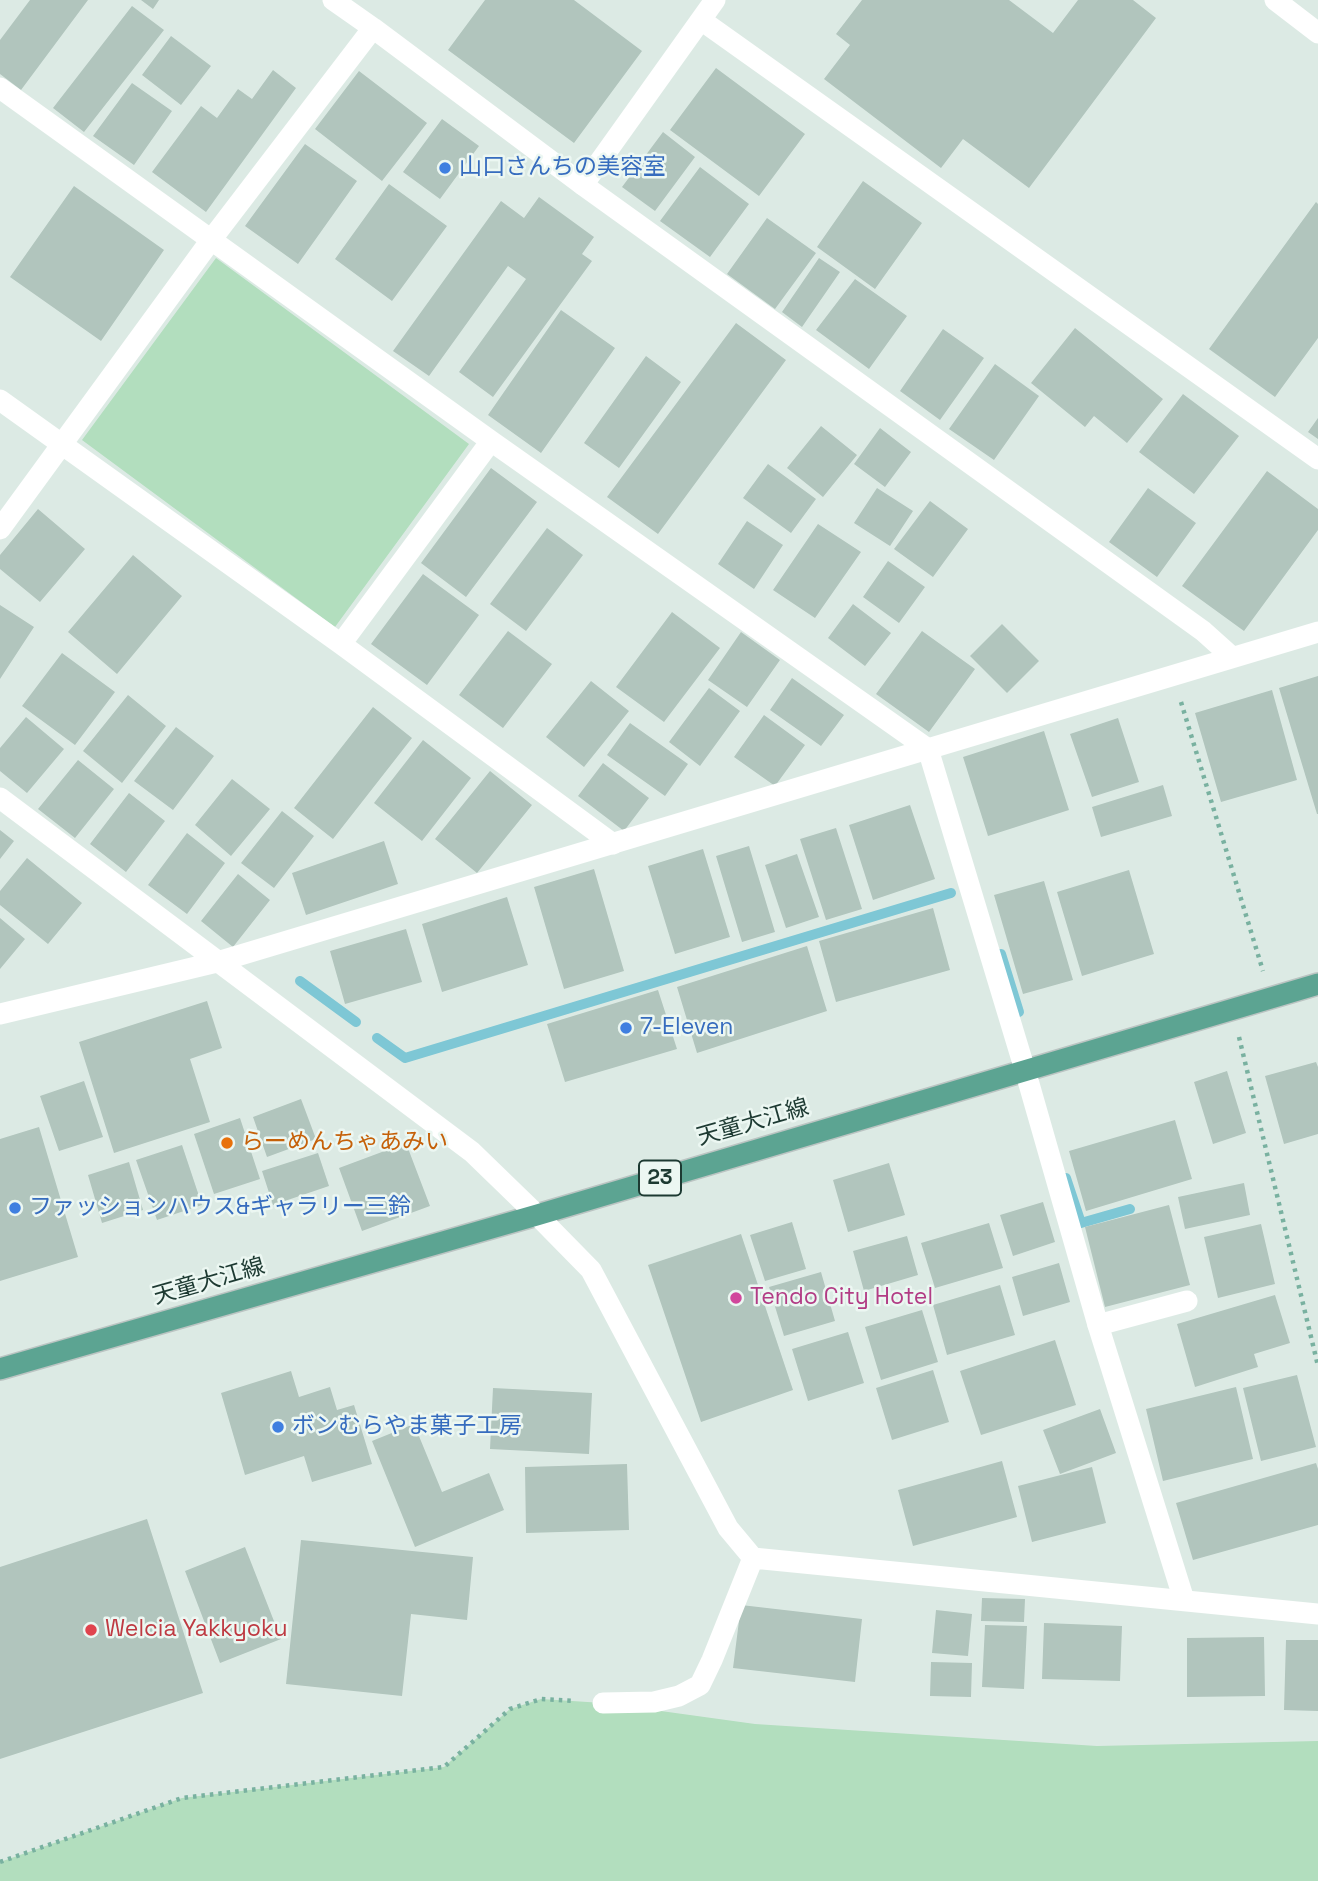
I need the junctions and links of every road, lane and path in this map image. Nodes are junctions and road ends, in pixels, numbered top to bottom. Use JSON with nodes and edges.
{"nodes":[{"id":1,"x":333,"y":0,"type":"edge"},
{"id":2,"x":715,"y":0,"type":"edge"},
{"id":3,"x":1275,"y":0,"type":"edge"},
{"id":4,"x":701,"y":20,"type":"junction"},
{"id":5,"x":1314,"y":21,"type":"edge"},
{"id":6,"x":373,"y":28,"type":"junction"},
{"id":7,"x":0,"y":88,"type":"edge"},
{"id":8,"x":583,"y":185,"type":"junction"},
{"id":9,"x":211,"y":240,"type":"junction"},
{"id":10,"x":0,"y":400,"type":"edge"},
{"id":11,"x":491,"y":441,"type":"junction"},
{"id":12,"x":63,"y":446,"type":"junction"},
{"id":13,"x":1318,"y":459,"type":"edge"},
{"id":14,"x":0,"y":530,"type":"edge"},
{"id":15,"x":1318,"y":632,"type":"edge"},
{"id":16,"x":341,"y":643,"type":"junction"},
{"id":17,"x":1233,"y":657,"type":"junction"},
{"id":18,"x":1173,"y":674,"type":"junction"},
{"id":19,"x":928,"y":749,"type":"junction"},
{"id":20,"x":0,"y":798,"type":"edge"},
{"id":21,"x":613,"y":844,"type":"junction"},
{"id":22,"x":217,"y":962,"type":"junction"},
{"id":23,"x":1318,"y":984,"type":"edge"},
{"id":24,"x":1271,"y":998,"type":"junction"},
{"id":25,"x":1233,"y":1009,"type":"junction"},
{"id":26,"x":0,"y":1014,"type":"edge"},
{"id":27,"x":1025,"y":1070,"type":"junction"},
{"id":28,"x":537,"y":1215,"type":"junction"},
{"id":29,"x":1187,"y":1301,"type":"dead end"},
{"id":30,"x":1098,"y":1325,"type":"junction"},
{"id":31,"x":1318,"y":1366,"type":"edge"},
{"id":32,"x":0,"y":1369,"type":"edge"},
{"id":33,"x":753,"y":1558,"type":"junction"},
{"id":34,"x":1184,"y":1601,"type":"junction"},
{"id":35,"x":1318,"y":1614,"type":"edge"},
{"id":36,"x":603,"y":1703,"type":"joint"},
{"id":37,"x":0,"y":1862,"type":"edge"}],
"edges":[{"from":1,"to":6,"type":"street"},
{"from":2,"to":4,"type":"street"},
{"from":3,"to":5,"type":"street"},
{"from":4,"to":8,"type":"street"},
{"from":4,"to":13,"type":"street"},
{"from":6,"to":8,"type":"street"},
{"from":6,"to":9,"type":"street"},
{"from":7,"to":9,"type":"street"},
{"from":8,"to":17,"type":"street"},
{"from":9,"to":11,"type":"street"},
{"from":9,"to":12,"type":"street"},
{"from":10,"to":12,"type":"street"},
{"from":11,"to":16,"type":"street"},
{"from":11,"to":19,"type":"street"},
{"from":12,"to":14,"type":"street"},
{"from":12,"to":16,"type":"street"},
{"from":15,"to":17,"type":"street"},
{"from":16,"to":21,"type":"street"},
{"from":17,"to":18,"type":"street"},
{"from":18,"to":19,"type":"street"},
{"from":18,"to":24,"type":"path"},
{"from":19,"to":21,"type":"street"},
{"from":19,"to":27,"type":"street"},
{"from":20,"to":22,"type":"street"},
{"from":21,"to":22,"type":"street"},
{"from":22,"to":26,"type":"street"},
{"from":22,"to":28,"type":"street"},
{"from":23,"to":24,"type":"main road","name":"天童大江線","number":"23"},
{"from":24,"to":25,"type":"main road","name":"天童大江線","number":"23"},
{"from":25,"to":27,"type":"main road","name":"天童大江線","number":"23"},
{"from":25,"to":31,"type":"path"},
{"from":27,"to":28,"type":"main road","name":"天童大江線","number":"23"},
{"from":27,"to":30,"type":"street"},
{"from":28,"to":32,"type":"main road","name":"天童大江線","number":"23"},
{"from":28,"to":33,"type":"street"},
{"from":29,"to":30,"type":"street"},
{"from":30,"to":34,"type":"street"},
{"from":33,"to":34,"type":"street"},
{"from":33,"to":36,"type":"street"},
{"from":34,"to":35,"type":"street"},
{"from":36,"to":37,"type":"path"}]}
